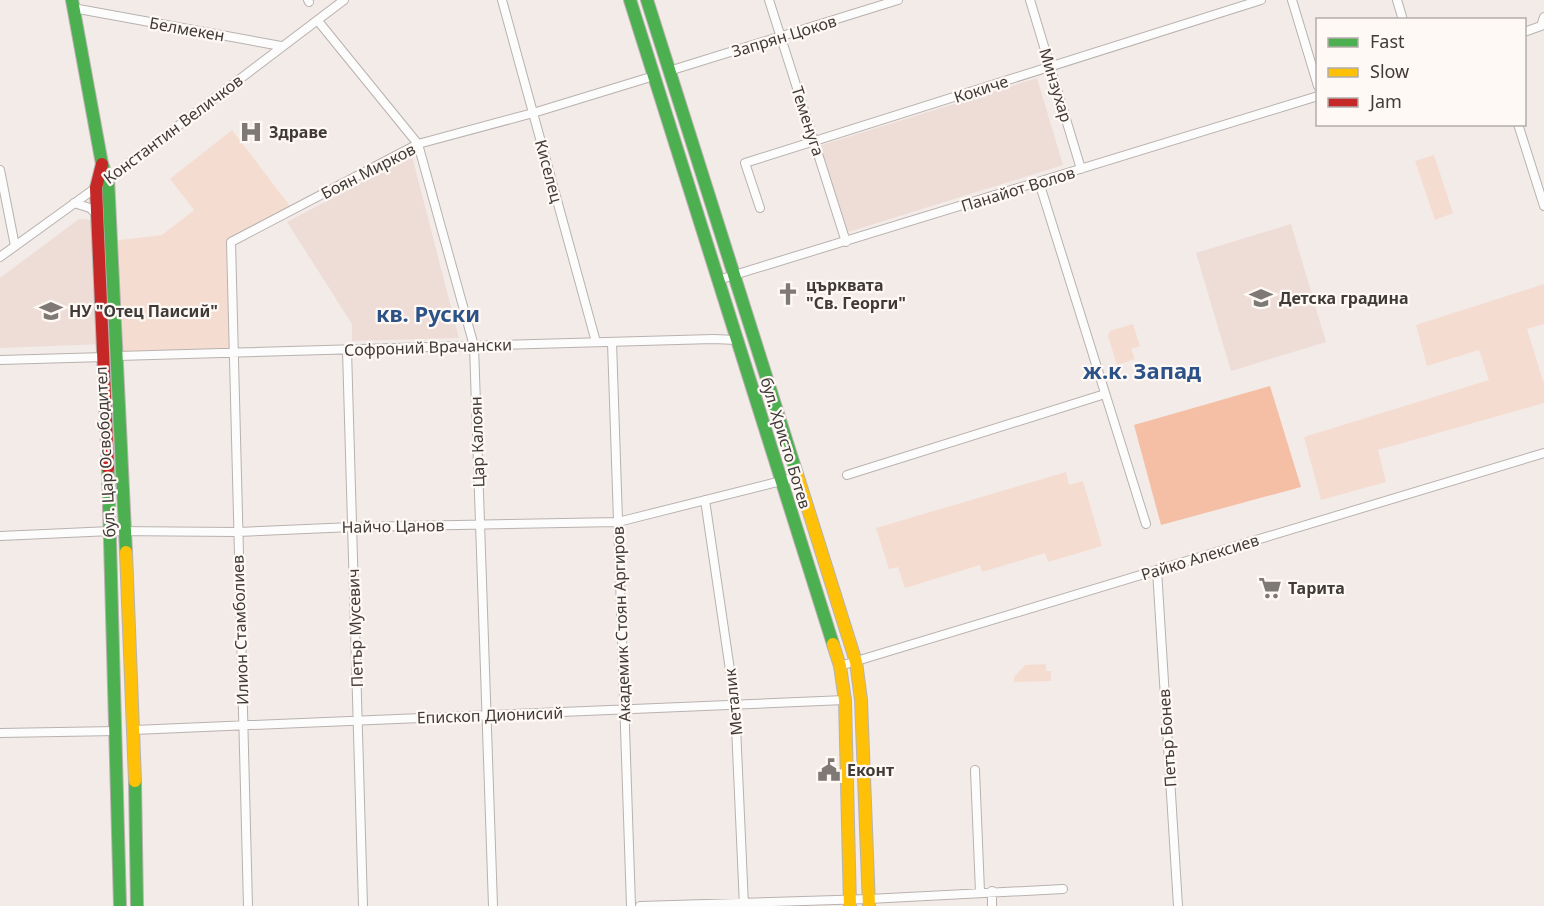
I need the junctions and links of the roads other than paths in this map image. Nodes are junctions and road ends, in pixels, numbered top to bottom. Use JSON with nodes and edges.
{"nodes":[{"id":1,"x":344,"y":0,"type":"edge"},
{"id":2,"x":502,"y":0,"type":"edge"},
{"id":3,"x":630,"y":0,"type":"edge"},
{"id":4,"x":647,"y":0,"type":"edge"},
{"id":5,"x":769,"y":0,"type":"edge"},
{"id":6,"x":898,"y":0,"type":"edge"},
{"id":7,"x":1030,"y":0,"type":"edge"},
{"id":8,"x":1261,"y":0,"type":"edge"},
{"id":9,"x":1292,"y":0,"type":"edge"},
{"id":10,"x":1397,"y":0,"type":"edge"},
{"id":11,"x":72,"y":4,"type":"edge"},
{"id":12,"x":1544,"y":17,"type":"edge"},
{"id":13,"x":1402,"y":18,"type":"edge"},
{"id":14,"x":318,"y":21,"type":"junction"},
{"id":15,"x":1526,"y":31,"type":"edge"},
{"id":16,"x":781,"y":37,"type":"junction"},
{"id":17,"x":282,"y":46,"type":"junction"},
{"id":18,"x":1050,"y":67,"type":"junction"},
{"id":19,"x":669,"y":71,"type":"junction"},
{"id":20,"x":654,"y":76,"type":"junction"},
{"id":21,"x":1316,"y":83,"type":"edge"},
{"id":22,"x":1316,"y":96,"type":"edge"},
{"id":23,"x":533,"y":113,"type":"junction"},
{"id":24,"x":1519,"y":126,"type":"edge"},
{"id":25,"x":814,"y":142,"type":"junction"},
{"id":26,"x":418,"y":144,"type":"junction"},
{"id":27,"x":102,"y":164,"type":"junction"},
{"id":28,"x":1081,"y":169,"type":"junction"},
{"id":29,"x":0,"y":170,"type":"edge"},
{"id":30,"x":108,"y":179,"type":"junction"},
{"id":31,"x":1039,"y":182,"type":"junction"},
{"id":32,"x":96,"y":188,"type":"junction"},
{"id":33,"x":74,"y":203,"type":"junction"},
{"id":34,"x":1544,"y":206,"type":"edge"},
{"id":35,"x":760,"y":208,"type":"dead end"},
{"id":36,"x":97,"y":216,"type":"junction"},
{"id":37,"x":846,"y":242,"type":"junction"},
{"id":38,"x":15,"y":246,"type":"junction"},
{"id":39,"x":0,"y":257,"type":"edge"},
{"id":40,"x":733,"y":277,"type":"junction"},
{"id":41,"x":718,"y":280,"type":"junction"},
{"id":42,"x":737,"y":340,"type":"junction"},
{"id":43,"x":596,"y":342,"type":"junction"},
{"id":44,"x":612,"y":342,"type":"junction"},
{"id":45,"x":474,"y":346,"type":"junction"},
{"id":46,"x":347,"y":350,"type":"junction"},
{"id":47,"x":232,"y":353,"type":"junction"},
{"id":48,"x":107,"y":357,"type":"junction"},
{"id":49,"x":0,"y":360,"type":"edge"},
{"id":50,"x":1105,"y":394,"type":"junction"},
{"id":51,"x":1544,"y":453,"type":"edge"},
{"id":52,"x":848,"y":475,"type":"dead end"},
{"id":53,"x":797,"y":477,"type":"junction"},
{"id":54,"x":780,"y":481,"type":"junction"},
{"id":55,"x":705,"y":500,"type":"junction"},
{"id":56,"x":618,"y":522,"type":"junction"},
{"id":57,"x":480,"y":524,"type":"junction"},
{"id":58,"x":1146,"y":524,"type":"dead end"},
{"id":59,"x":352,"y":527,"type":"junction"},
{"id":60,"x":111,"y":531,"type":"junction"},
{"id":61,"x":126,"y":531,"type":"junction"},
{"id":62,"x":237,"y":532,"type":"junction"},
{"id":63,"x":0,"y":536,"type":"edge"},
{"id":64,"x":1157,"y":570,"type":"junction"},
{"id":65,"x":856,"y":662,"type":"junction"},
{"id":66,"x":840,"y":666,"type":"junction"},
{"id":67,"x":845,"y":700,"type":"junction"},
{"id":68,"x":735,"y":704,"type":"junction"},
{"id":69,"x":624,"y":709,"type":"junction"},
{"id":70,"x":486,"y":715,"type":"junction"},
{"id":71,"x":358,"y":721,"type":"junction"},
{"id":72,"x":243,"y":725,"type":"junction"},
{"id":73,"x":134,"y":730,"type":"junction"},
{"id":74,"x":117,"y":731,"type":"junction"},
{"id":75,"x":0,"y":733,"type":"edge"},
{"id":76,"x":975,"y":770,"type":"dead end"},
{"id":77,"x":1063,"y":889,"type":"dead end"},
{"id":78,"x":992,"y":891,"type":"junction"},
{"id":79,"x":980,"y":892,"type":"junction"},
{"id":80,"x":869,"y":902,"type":"edge"},
{"id":81,"x":850,"y":903,"type":"edge"},
{"id":82,"x":744,"y":904,"type":"edge"},
{"id":83,"x":120,"y":906,"type":"edge"},
{"id":84,"x":137,"y":906,"type":"edge"},
{"id":85,"x":248,"y":906,"type":"edge"},
{"id":86,"x":363,"y":906,"type":"edge"},
{"id":87,"x":493,"y":906,"type":"edge"},
{"id":88,"x":631,"y":906,"type":"edge"},
{"id":89,"x":640,"y":906,"type":"edge"},
{"id":90,"x":992,"y":906,"type":"edge"},
{"id":91,"x":1178,"y":906,"type":"edge"}],
"edges":[{"from":1,"to":14,"type":"street","name":"Константин Величков"},
{"from":2,"to":23,"type":"street","name":"Киселец"},
{"from":3,"to":20,"type":"main road","name":"бул. Христо Ботев"},
{"from":4,"to":19,"type":"main road","name":"бул. Христо Ботев"},
{"from":5,"to":16,"type":"street","name":"Теменуга"},
{"from":6,"to":16,"type":"street","name":"Запрян Цоков"},
{"from":7,"to":18,"type":"street","name":"Минзухар"},
{"from":8,"to":18,"type":"street","name":"Кокиче"},
{"from":9,"to":21,"type":"street"},
{"from":10,"to":13,"type":"street"},
{"from":11,"to":17,"type":"street","name":"Белмекен"},
{"from":11,"to":27,"type":"main road","name":"бул. Цар Освободител"},
{"from":12,"to":15,"type":"street"},
{"from":14,"to":17,"type":"street","name":"Константин Величков"},
{"from":14,"to":26,"type":"street","name":"Цар Калоян"},
{"from":16,"to":19,"type":"street","name":"Запрян Цоков"},
{"from":16,"to":25,"type":"street","name":"Теменуга"},
{"from":17,"to":30,"type":"street","name":"Константин Величков"},
{"from":18,"to":25,"type":"street","name":"Кокиче"},
{"from":18,"to":28,"type":"street","name":"Минзухар"},
{"from":19,"to":40,"type":"main road","name":"бул. Христо Ботев"},
{"from":20,"to":23,"type":"street","name":"Боян Мирков"},
{"from":20,"to":41,"type":"main road","name":"бул. Христо Ботев"},
{"from":22,"to":28,"type":"street","name":"Панайот Волов"},
{"from":23,"to":26,"type":"street","name":"Боян Мирков"},
{"from":23,"to":43,"type":"street","name":"Киселец"},
{"from":24,"to":34,"type":"street"},
{"from":25,"to":35,"type":"street","name":"Кокиче"},
{"from":25,"to":37,"type":"street","name":"Теменуга"},
{"from":26,"to":45,"type":"street","name":"Цар Калоян"},
{"from":26,"to":47,"type":"street","name":"Боян Мирков"},
{"from":27,"to":30,"type":"main road","name":"бул. Цар Освободител"},
{"from":27,"to":32,"type":"main road","name":"бул. Цар Освободител"},
{"from":28,"to":31,"type":"street","name":"Панайот Волов"},
{"from":29,"to":38,"type":"street"},
{"from":30,"to":32,"type":"street","name":"Константин Величков"},
{"from":30,"to":48,"type":"main road","name":"бул. Цар Освободител"},
{"from":31,"to":37,"type":"street","name":"Панайот Волов"},
{"from":31,"to":50,"type":"street"},
{"from":32,"to":33,"type":"street","name":"Константин Величков"},
{"from":32,"to":36,"type":"main road","name":"бул. Цар Освободител"},
{"from":33,"to":36,"type":"street"},
{"from":33,"to":38,"type":"street","name":"Константин Величков"},
{"from":36,"to":48,"type":"main road","name":"бул. Цар Освободител"},
{"from":37,"to":40,"type":"street","name":"Панайот Волов"},
{"from":38,"to":39,"type":"street","name":"Константин Величков"},
{"from":40,"to":41,"type":"street","name":"Панайот Волов"},
{"from":40,"to":53,"type":"main road","name":"бул. Христо Ботев"},
{"from":41,"to":42,"type":"main road","name":"бул. Христо Ботев"},
{"from":42,"to":44,"type":"street","name":"Софроний Врачански"},
{"from":42,"to":54,"type":"main road","name":"бул. Христо Ботев"},
{"from":43,"to":44,"type":"street","name":"Софроний Врачански"},
{"from":43,"to":45,"type":"street","name":"Софроний Врачански"},
{"from":44,"to":56,"type":"street","name":"Академик Стоян Аргиров"},
{"from":45,"to":46,"type":"street","name":"Софроний Врачански"},
{"from":45,"to":57,"type":"street","name":"Цар Калоян"},
{"from":46,"to":47,"type":"street","name":"Софроний Врачански"},
{"from":46,"to":59,"type":"street","name":"Петър Мусевич"},
{"from":47,"to":48,"type":"street","name":"Софроний Врачански"},
{"from":47,"to":62,"type":"street","name":"Илион Стамболиев"},
{"from":48,"to":49,"type":"street","name":"Софроний Врачански"},
{"from":48,"to":60,"type":"main road","name":"бул. Цар Освободител"},
{"from":48,"to":61,"type":"main road","name":"бул. Цар Освободител"},
{"from":50,"to":52,"type":"street"},
{"from":50,"to":58,"type":"street"},
{"from":51,"to":64,"type":"street","name":"Райко Алексиев"},
{"from":53,"to":54,"type":"street","name":"Найчо Цанов"},
{"from":53,"to":65,"type":"main road","name":"бул. Христо Ботев"},
{"from":54,"to":55,"type":"street","name":"Найчо Цанов"},
{"from":54,"to":66,"type":"main road","name":"бул. Христо Ботев"},
{"from":55,"to":56,"type":"street","name":"Найчо Цанов"},
{"from":55,"to":68,"type":"street","name":"Металик"},
{"from":56,"to":57,"type":"street","name":"Найчо Цанов"},
{"from":56,"to":69,"type":"street","name":"Академик Стоян Аргиров"},
{"from":57,"to":59,"type":"street","name":"Найчо Цанов"},
{"from":57,"to":70,"type":"street","name":"Цар Калоян"},
{"from":59,"to":62,"type":"street","name":"Найчо Цанов"},
{"from":59,"to":71,"type":"street","name":"Петър Мусевич"},
{"from":60,"to":61,"type":"street","name":"Найчо Цанов"},
{"from":60,"to":63,"type":"street","name":"Найчо Цанов"},
{"from":60,"to":74,"type":"main road","name":"бул. Цар Освободител"},
{"from":61,"to":62,"type":"street","name":"Найчо Цанов"},
{"from":61,"to":73,"type":"main road","name":"бул. Цар Освободител"},
{"from":62,"to":72,"type":"street","name":"Илион Стамболиев"},
{"from":64,"to":65,"type":"street","name":"Райко Алексиев"},
{"from":64,"to":91,"type":"street","name":"Петър Бонев"},
{"from":65,"to":66,"type":"street","name":"Райко Алексиев"},
{"from":65,"to":80,"type":"main road","name":"бул. Христо Ботев"},
{"from":66,"to":67,"type":"main road","name":"бул. Христо Ботев"},
{"from":67,"to":68,"type":"street","name":"Епископ Дионисий"},
{"from":67,"to":81,"type":"main road","name":"бул. Христо Ботев"},
{"from":68,"to":69,"type":"street","name":"Епископ Дионисий"},
{"from":68,"to":82,"type":"street","name":"Металик"},
{"from":69,"to":70,"type":"street","name":"Епископ Дионисий"},
{"from":69,"to":88,"type":"street","name":"Академик Стоян Аргиров"},
{"from":70,"to":71,"type":"street","name":"Епископ Дионисий"},
{"from":70,"to":87,"type":"street","name":"Цар Калоян"},
{"from":71,"to":72,"type":"street","name":"Епископ Дионисий"},
{"from":71,"to":86,"type":"street","name":"Петър Мусевич"},
{"from":72,"to":73,"type":"street","name":"Епископ Дионисий"},
{"from":72,"to":85,"type":"street","name":"Илион Стамболиев"},
{"from":73,"to":84,"type":"main road","name":"бул. Цар Освободител"},
{"from":74,"to":75,"type":"street"},
{"from":74,"to":83,"type":"main road","name":"бул. Цар Освободител"},
{"from":76,"to":79,"type":"street"},
{"from":77,"to":78,"type":"street"},
{"from":78,"to":79,"type":"street"},
{"from":78,"to":90,"type":"street"},
{"from":79,"to":80,"type":"street"},
{"from":80,"to":81,"type":"street"},
{"from":81,"to":82,"type":"street"},
{"from":82,"to":89,"type":"street"}]}
